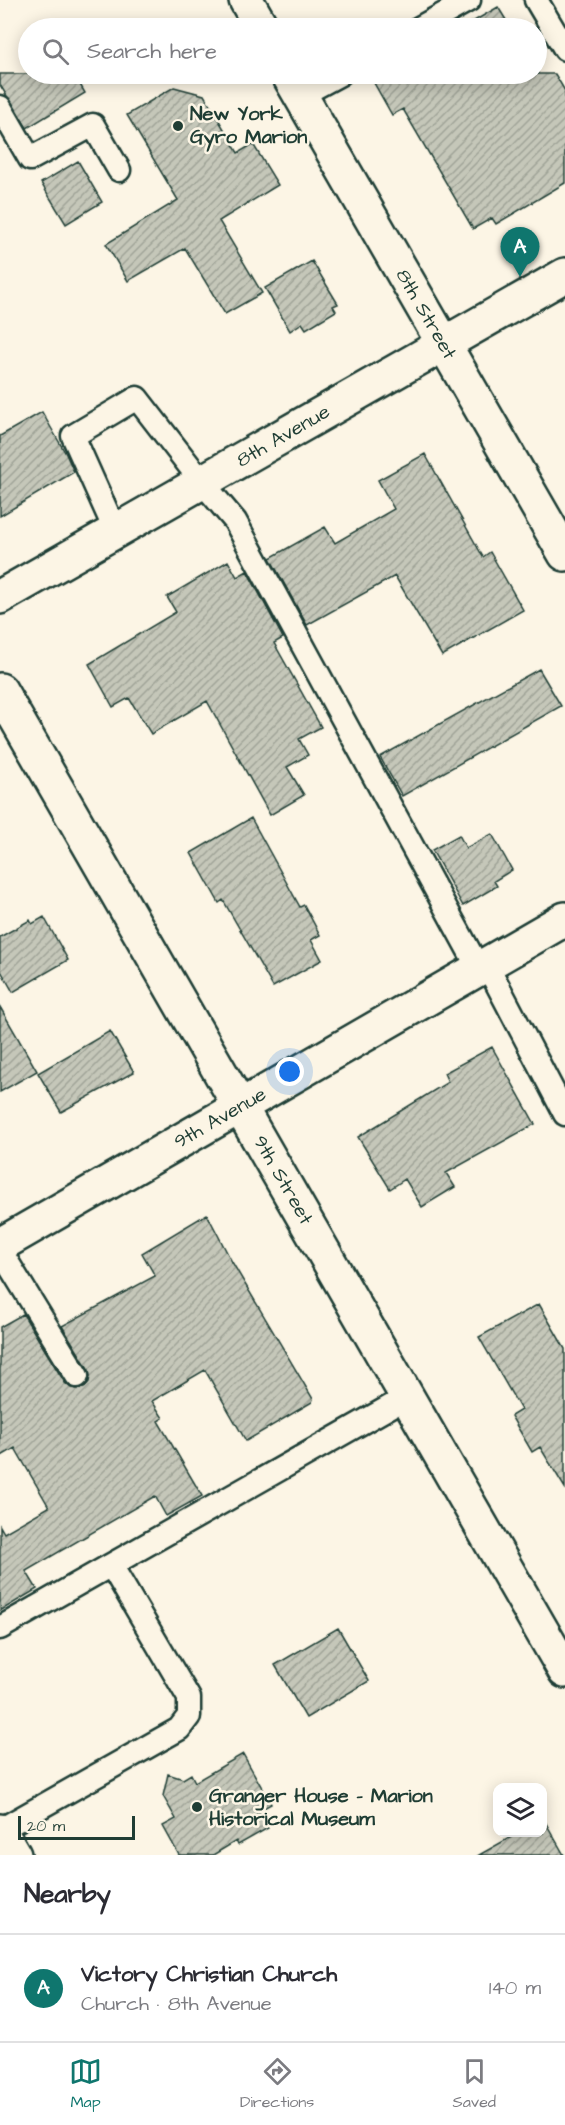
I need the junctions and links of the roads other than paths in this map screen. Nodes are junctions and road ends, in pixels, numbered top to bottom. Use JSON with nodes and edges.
{"nodes":[{"id":1,"x":246,"y":0,"type":"edge"},
{"id":2,"x":469,"y":0,"type":"edge"},
{"id":3,"x":536,"y":0,"type":"edge"},
{"id":4,"x":256,"y":18,"type":"edge"},
{"id":5,"x":437,"y":18,"type":"edge"},
{"id":6,"x":547,"y":18,"type":"edge"},
{"id":7,"x":547,"y":19,"type":"edge"},
{"id":8,"x":565,"y":49,"type":"edge"},
{"id":9,"x":295,"y":84,"type":"edge"},
{"id":10,"x":0,"y":107,"type":"edge"},
{"id":11,"x":119,"y":170,"type":"dead end"},
{"id":12,"x":565,"y":275,"type":"edge"},
{"id":13,"x":444,"y":345,"type":"junction"},
{"id":14,"x":201,"y":482,"type":"junction"},
{"id":15,"x":115,"y":530,"type":"junction"},
{"id":16,"x":565,"y":554,"type":"edge"},
{"id":17,"x":0,"y":597,"type":"edge"},
{"id":18,"x":0,"y":690,"type":"edge"},
{"id":19,"x":565,"y":920,"type":"edge"},
{"id":20,"x":483,"y":967,"type":"junction"},
{"id":21,"x":240,"y":1106,"type":"junction"},
{"id":22,"x":565,"y":1114,"type":"edge"},
{"id":23,"x":0,"y":1245,"type":"edge"},
{"id":24,"x":0,"y":1250,"type":"edge"},
{"id":25,"x":77,"y":1376,"type":"dead end"},
{"id":26,"x":407,"y":1397,"type":"junction"},
{"id":27,"x":111,"y":1564,"type":"junction"},
{"id":28,"x":0,"y":1628,"type":"edge"},
{"id":29,"x":565,"y":1671,"type":"edge"},
{"id":30,"x":0,"y":1831,"type":"edge"},
{"id":31,"x":14,"y":1855,"type":"edge"}],
"edges":[{"from":1,"to":4,"type":"street"},
{"from":2,"to":5,"type":"lane"},
{"from":3,"to":6,"type":"lane"},
{"from":7,"to":8,"type":"lane"},
{"from":9,"to":13,"type":"street","name":"8th Street"},
{"from":10,"to":11,"type":"lane"},
{"from":12,"to":13,"type":"street","name":"8th Avenue"},
{"from":13,"to":14,"type":"street","name":"8th Avenue"},
{"from":13,"to":16,"type":"street","name":"8th Street"},
{"from":14,"to":15,"type":"street","name":"8th Avenue"},
{"from":14,"to":15,"type":"lane"},
{"from":14,"to":20,"type":"lane"},
{"from":15,"to":17,"type":"street","name":"8th Avenue"},
{"from":18,"to":21,"type":"street","name":"9th Street"},
{"from":19,"to":20,"type":"street","name":"9th Avenue"},
{"from":20,"to":21,"type":"street","name":"9th Avenue"},
{"from":20,"to":22,"type":"lane"},
{"from":21,"to":23,"type":"street","name":"9th Avenue"},
{"from":21,"to":26,"type":"street","name":"9th Street"},
{"from":24,"to":25,"type":"lane"},
{"from":26,"to":27,"type":"lane"},
{"from":26,"to":29,"type":"street","name":"9th Street"},
{"from":27,"to":28,"type":"lane"},
{"from":27,"to":30,"type":"lane"},
{"from":30,"to":31,"type":"street"}]}
